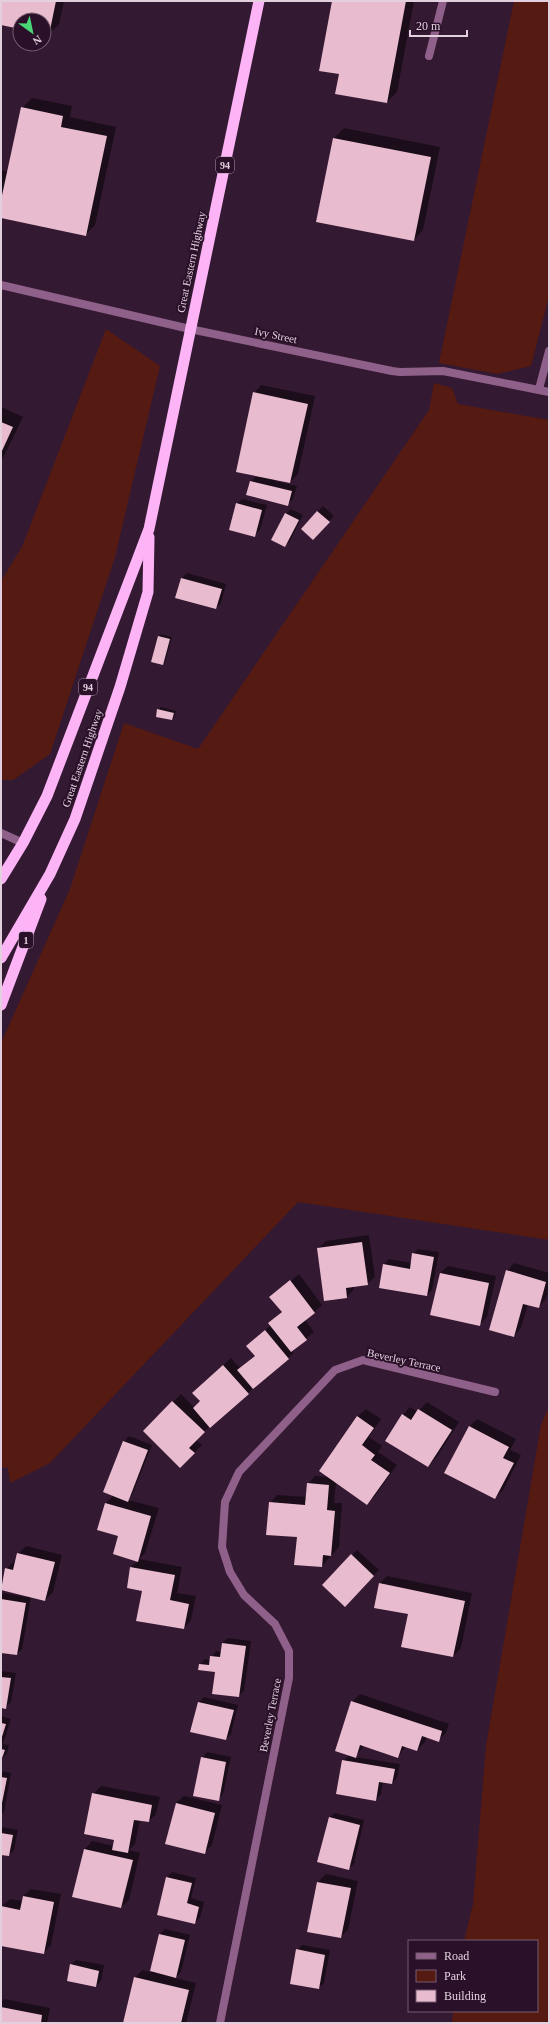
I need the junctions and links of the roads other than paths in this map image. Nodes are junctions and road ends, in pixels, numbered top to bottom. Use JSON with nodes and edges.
{"nodes":[{"id":1,"x":259,"y":1,"type":"edge"},
{"id":2,"x":443,"y":1,"type":"edge"},
{"id":3,"x":430,"y":56,"type":"dead end"},
{"id":4,"x":1,"y":285,"type":"edge"},
{"id":5,"x":190,"y":330,"type":"junction"},
{"id":6,"x":549,"y":351,"type":"edge"},
{"id":7,"x":539,"y":389,"type":"junction"},
{"id":8,"x":549,"y":392,"type":"edge"},
{"id":9,"x":149,"y":529,"type":"junction"},
{"id":10,"x":1,"y":833,"type":"edge"},
{"id":11,"x":23,"y":843,"type":"junction"},
{"id":12,"x":50,"y":874,"type":"junction"},
{"id":13,"x":1,"y":879,"type":"edge"},
{"id":14,"x":1,"y":958,"type":"edge"},
{"id":15,"x":1,"y":1005,"type":"edge"},
{"id":16,"x":495,"y":1392,"type":"dead end"},
{"id":17,"x":220,"y":2023,"type":"edge"}],
"edges":[{"from":1,"to":5,"type":"highway","name":"Great Eastern Highway","number":"94"},
{"from":2,"to":3,"type":"street"},
{"from":4,"to":5,"type":"street","name":"Ivy Street"},
{"from":5,"to":7,"type":"street","name":"Ivy Street"},
{"from":5,"to":9,"type":"highway","name":"Great Eastern Highway","number":"94"},
{"from":6,"to":7,"type":"street"},
{"from":7,"to":8,"type":"street","name":"Ivy Street"},
{"from":9,"to":11,"type":"highway","name":"Great Eastern Highway","number":"94"},
{"from":9,"to":12,"type":"highway","name":"Great Eastern Highway","number":"94"},
{"from":10,"to":11,"type":"street"},
{"from":11,"to":13,"type":"highway","name":"Great Eastern Highway","number":"94"},
{"from":12,"to":14,"type":"highway","name":"Great Eastern Highway","number":"94"},
{"from":12,"to":15,"type":"highway","number":"1"},
{"from":16,"to":17,"type":"street","name":"Beverley Terrace"}]}
